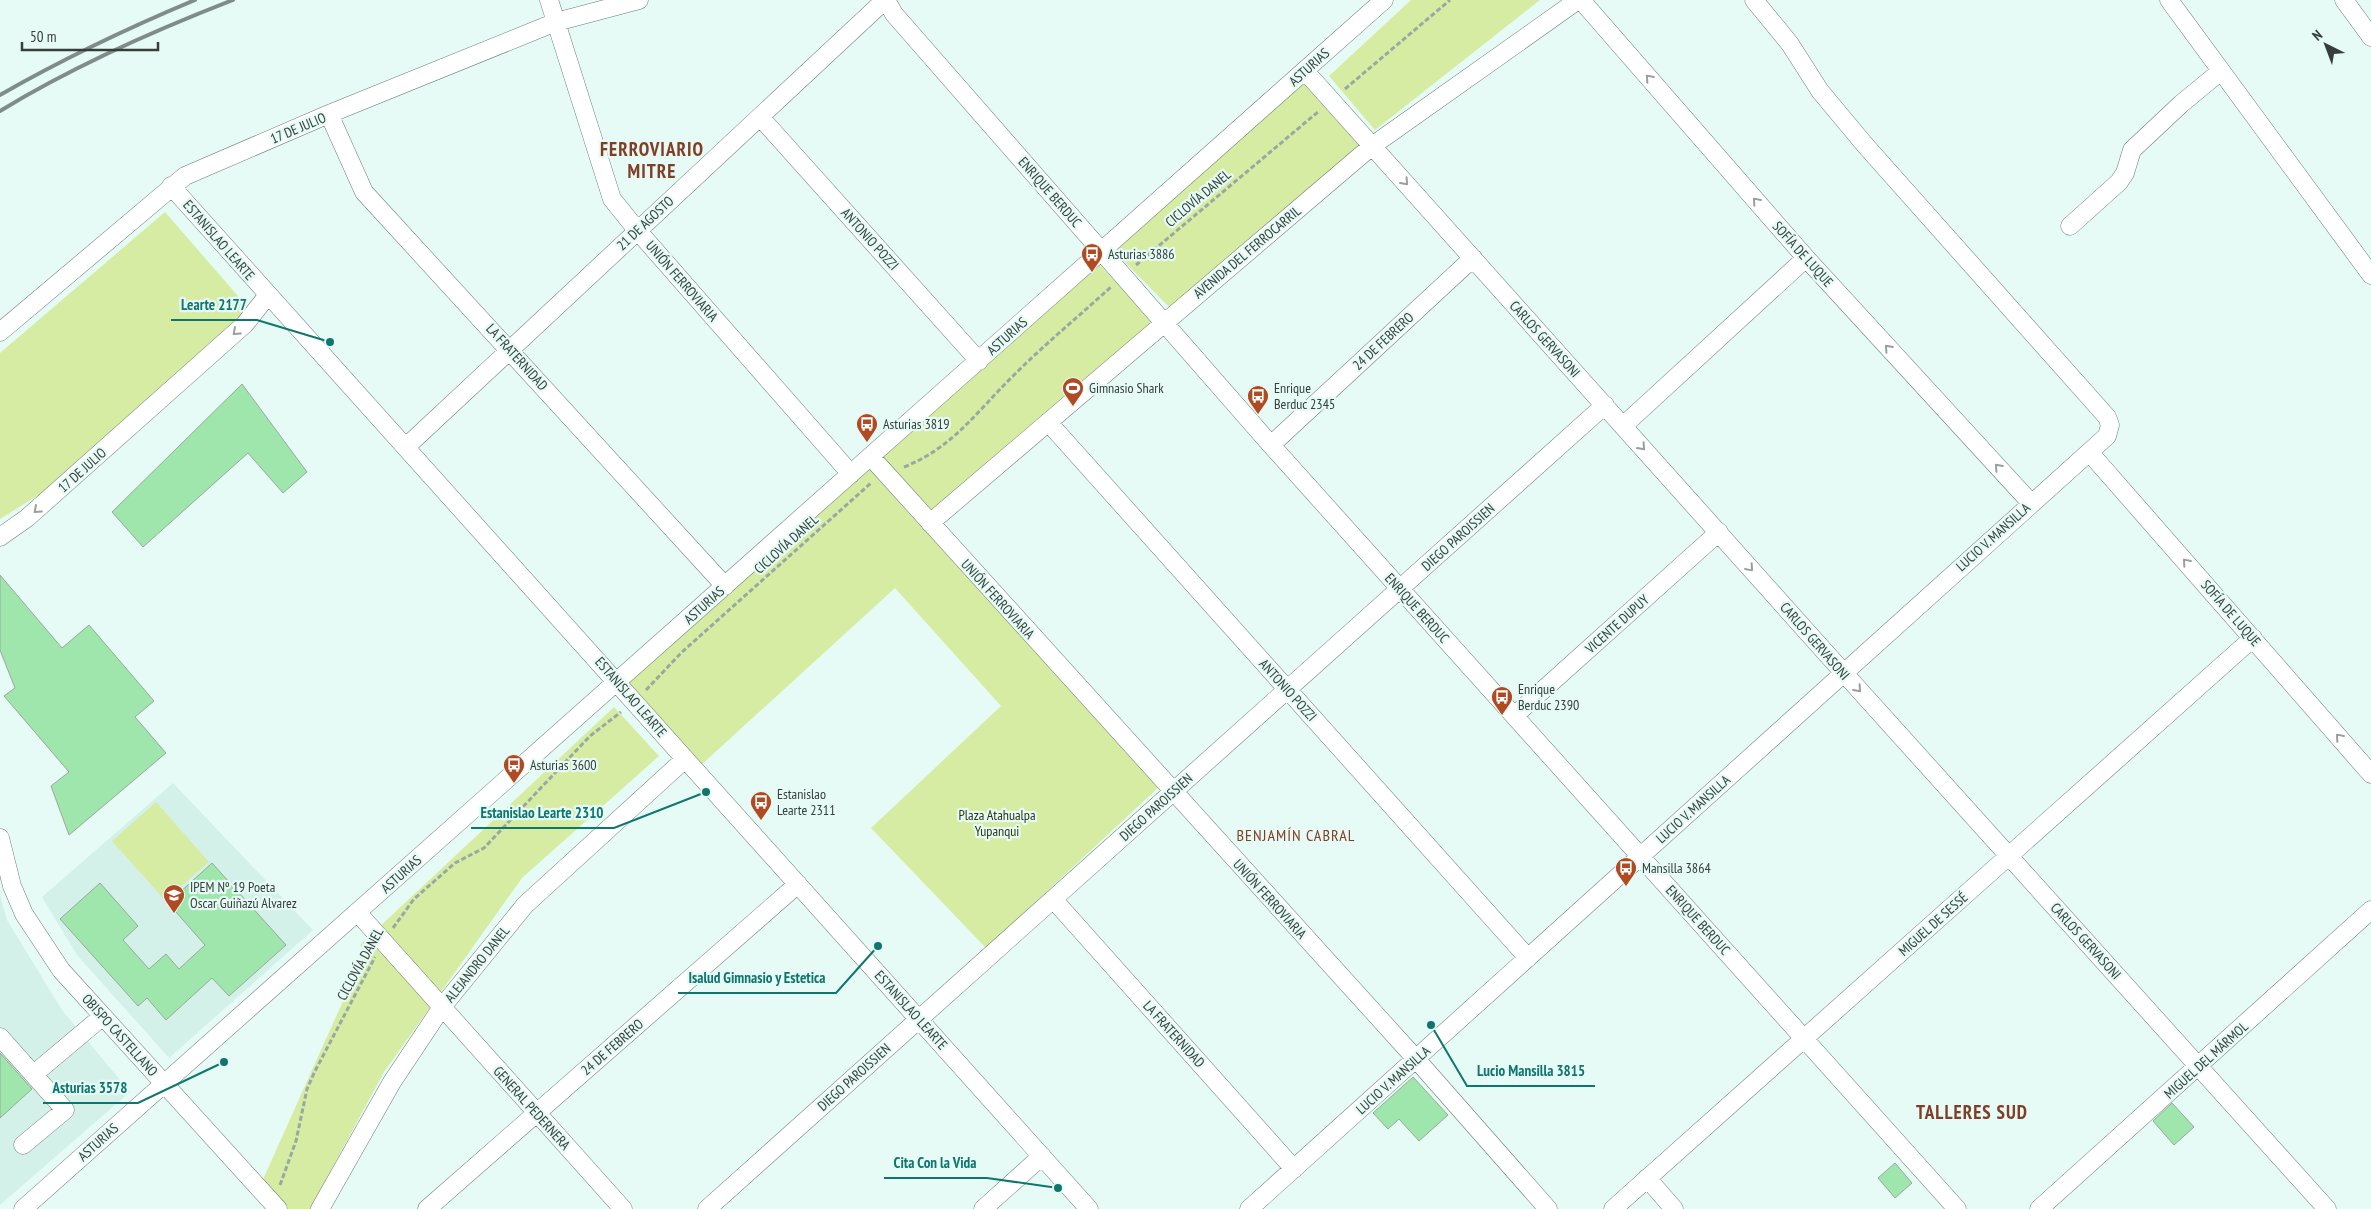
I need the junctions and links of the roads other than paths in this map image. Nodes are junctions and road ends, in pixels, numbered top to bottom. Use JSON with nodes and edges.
{"nodes":[{"id":1,"x":549,"y":0,"type":"edge"},
{"id":2,"x":640,"y":0,"type":"edge"},
{"id":3,"x":886,"y":0,"type":"edge"},
{"id":4,"x":1384,"y":0,"type":"edge"},
{"id":5,"x":1580,"y":0,"type":"edge"},
{"id":6,"x":1754,"y":0,"type":"edge"},
{"id":7,"x":2169,"y":0,"type":"edge"},
{"id":8,"x":2344,"y":0,"type":"edge"},
{"id":9,"x":556,"y":22,"type":"junction"},
{"id":10,"x":2371,"y":37,"type":"edge"},
{"id":11,"x":1305,"y":71,"type":"junction"},
{"id":12,"x":2221,"y":72,"type":"junction"},
{"id":13,"x":329,"y":114,"type":"junction"},
{"id":14,"x":761,"y":118,"type":"junction"},
{"id":15,"x":1372,"y":146,"type":"junction"},
{"id":16,"x":171,"y":186,"type":"junction"},
{"id":17,"x":2070,"y":226,"type":"dead end"},
{"id":18,"x":636,"y":230,"type":"junction"},
{"id":19,"x":1101,"y":250,"type":"junction"},
{"id":20,"x":1473,"y":258,"type":"junction"},
{"id":21,"x":1806,"y":258,"type":"junction"},
{"id":22,"x":2371,"y":276,"type":"edge"},
{"id":23,"x":268,"y":295,"type":"junction"},
{"id":24,"x":1165,"y":322,"type":"junction"},
{"id":25,"x":0,"y":332,"type":"edge"},
{"id":26,"x":510,"y":349,"type":"junction"},
{"id":27,"x":978,"y":361,"type":"junction"},
{"id":28,"x":1605,"y":406,"type":"junction"},
{"id":29,"x":1048,"y":422,"type":"junction"},
{"id":30,"x":1623,"y":426,"type":"junction"},
{"id":31,"x":1271,"y":445,"type":"junction"},
{"id":32,"x":406,"y":446,"type":"junction"},
{"id":33,"x":2090,"y":453,"type":"junction"},
{"id":34,"x":871,"y":457,"type":"junction"},
{"id":35,"x":851,"y":474,"type":"junction"},
{"id":36,"x":2030,"y":504,"type":"junction"},
{"id":37,"x":930,"y":523,"type":"junction"},
{"id":38,"x":1719,"y":532,"type":"junction"},
{"id":39,"x":0,"y":537,"type":"edge"},
{"id":40,"x":725,"y":586,"type":"junction"},
{"id":41,"x":1400,"y":589,"type":"junction"},
{"id":42,"x":2252,"y":638,"type":"junction"},
{"id":43,"x":1842,"y":672,"type":"junction"},
{"id":44,"x":617,"y":682,"type":"junction"},
{"id":45,"x":1288,"y":689,"type":"junction"},
{"id":46,"x":1514,"y":716,"type":"junction"},
{"id":47,"x":685,"y":758,"type":"junction"},
{"id":48,"x":2371,"y":774,"type":"edge"},
{"id":49,"x":1172,"y":792,"type":"junction"},
{"id":50,"x":0,"y":838,"type":"edge"},
{"id":51,"x":2009,"y":856,"type":"junction"},
{"id":52,"x":1641,"y":857,"type":"junction"},
{"id":53,"x":798,"y":884,"type":"junction"},
{"id":54,"x":1053,"y":899,"type":"junction"},
{"id":55,"x":2371,"y":910,"type":"edge"},
{"id":56,"x":357,"y":912,"type":"junction"},
{"id":57,"x":1528,"y":958,"type":"junction"},
{"id":58,"x":442,"y":1007,"type":"junction"},
{"id":59,"x":103,"y":1016,"type":"junction"},
{"id":60,"x":920,"y":1019,"type":"junction"},
{"id":61,"x":0,"y":1037,"type":"edge"},
{"id":62,"x":1804,"y":1039,"type":"junction"},
{"id":63,"x":1416,"y":1059,"type":"junction"},
{"id":64,"x":2199,"y":1067,"type":"junction"},
{"id":65,"x":34,"y":1074,"type":"junction"},
{"id":66,"x":165,"y":1083,"type":"junction"},
{"id":67,"x":537,"y":1113,"type":"junction"},
{"id":68,"x":23,"y":1145,"type":"dead end"},
{"id":69,"x":1042,"y":1156,"type":"junction"},
{"id":70,"x":1294,"y":1169,"type":"junction"},
{"id":71,"x":1647,"y":1178,"type":"junction"},
{"id":72,"x":273,"y":1207,"type":"edge"},
{"id":73,"x":23,"y":1209,"type":"edge"},
{"id":74,"x":320,"y":1209,"type":"edge"},
{"id":75,"x":427,"y":1209,"type":"edge"},
{"id":76,"x":623,"y":1209,"type":"edge"},
{"id":77,"x":707,"y":1209,"type":"edge"},
{"id":78,"x":983,"y":1209,"type":"edge"},
{"id":79,"x":1089,"y":1209,"type":"edge"},
{"id":80,"x":1249,"y":1209,"type":"edge"},
{"id":81,"x":1548,"y":1209,"type":"edge"},
{"id":82,"x":1613,"y":1209,"type":"edge"},
{"id":83,"x":1674,"y":1209,"type":"edge"},
{"id":84,"x":1957,"y":1209,"type":"edge"},
{"id":85,"x":2038,"y":1209,"type":"edge"},
{"id":86,"x":2327,"y":1209,"type":"edge"}],
"edges":[{"from":1,"to":9,"type":"street","name":"UNIÓN FERROVIARIA"},
{"from":2,"to":9,"type":"street","name":"17 DE JULIO"},
{"from":3,"to":14,"type":"street","name":"21 DE AGOSTO"},
{"from":3,"to":19,"type":"street","name":"ENRIQUE BERDUC"},
{"from":4,"to":11,"type":"street","name":"ASTURIAS"},
{"from":5,"to":15,"type":"street","name":"AVENIDA DEL FERROCARRIL"},
{"from":21,"to":5,"type":"street","name":"SOFÍA DE LUQUE","one_way":true},
{"from":6,"to":33,"type":"street","name":"LUCIO V. MANSILLA"},
{"from":7,"to":12,"type":"street"},
{"from":8,"to":10,"type":"street"},
{"from":9,"to":13,"type":"street","name":"17 DE JULIO"},
{"from":9,"to":18,"type":"street","name":"UNIÓN FERROVIARIA"},
{"from":11,"to":15,"type":"street","name":"CARLOS GERVASONI"},
{"from":11,"to":19,"type":"street","name":"ASTURIAS"},
{"from":12,"to":17,"type":"street"},
{"from":12,"to":22,"type":"street"},
{"from":13,"to":16,"type":"street","name":"17 DE JULIO"},
{"from":13,"to":26,"type":"street","name":"LA FRATERNIDAD"},
{"from":14,"to":18,"type":"street","name":"21 DE AGOSTO"},
{"from":14,"to":27,"type":"street","name":"ANTONIO POZZI"},
{"from":15,"to":20,"type":"street","name":"CARLOS GERVASONI","one_way":true},
{"from":15,"to":24,"type":"street","name":"AVENIDA DEL FERROCARRIL"},
{"from":16,"to":23,"type":"street","name":"ESTANISLAO LEARTE"},
{"from":16,"to":25,"type":"street","name":"17 DE JULIO"},
{"from":18,"to":26,"type":"street","name":"21 DE AGOSTO"},
{"from":18,"to":35,"type":"street","name":"UNIÓN FERROVIARIA"},
{"from":19,"to":24,"type":"street","name":"ENRIQUE BERDUC"},
{"from":19,"to":27,"type":"street","name":"ASTURIAS"},
{"from":20,"to":28,"type":"street","name":"CARLOS GERVASONI"},
{"from":20,"to":31,"type":"street","name":"24 DE FEBRERO"},
{"from":21,"to":30,"type":"street"},
{"from":36,"to":21,"type":"street","name":"SOFÍA DE LUQUE","one_way":true},
{"from":23,"to":32,"type":"street","name":"ESTANISLAO LEARTE"},
{"from":23,"to":39,"type":"street","name":"17 DE JULIO","one_way":true},
{"from":24,"to":29,"type":"street","name":"AVENIDA DEL FERROCARRIL"},
{"from":24,"to":31,"type":"street","name":"ENRIQUE BERDUC"},
{"from":26,"to":32,"type":"street","name":"21 DE AGOSTO"},
{"from":26,"to":40,"type":"street","name":"LA FRATERNIDAD"},
{"from":27,"to":34,"type":"street","name":"ASTURIAS"},
{"from":28,"to":30,"type":"street","name":"CARLOS GERVASONI"},
{"from":28,"to":41,"type":"street","name":"DIEGO PAROISSIEN"},
{"from":29,"to":37,"type":"street","name":"AVENIDA DEL FERROCARRIL"},
{"from":29,"to":45,"type":"street","name":"ANTONIO POZZI"},
{"from":30,"to":38,"type":"street","name":"CARLOS GERVASONI","one_way":true},
{"from":31,"to":41,"type":"street","name":"ENRIQUE BERDUC"},
{"from":32,"to":44,"type":"street","name":"ESTANISLAO LEARTE"},
{"from":33,"to":36,"type":"street","name":"LUCIO V. MANSILLA"},
{"from":42,"to":33,"type":"street","name":"SOFÍA DE LUQUE","one_way":true},
{"from":34,"to":35,"type":"street","name":"ASTURIAS"},
{"from":34,"to":37,"type":"street","name":"UNIÓN FERROVIARIA"},
{"from":35,"to":40,"type":"street","name":"ASTURIAS"},
{"from":36,"to":43,"type":"street","name":"LUCIO V. MANSILLA"},
{"from":37,"to":49,"type":"street","name":"UNIÓN FERROVIARIA"},
{"from":38,"to":43,"type":"street","name":"CARLOS GERVASONI","one_way":true},
{"from":38,"to":46,"type":"street","name":"VICENTE DUPUY"},
{"from":40,"to":44,"type":"street","name":"ASTURIAS"},
{"from":41,"to":45,"type":"street","name":"DIEGO PAROISSIEN"},
{"from":41,"to":46,"type":"street","name":"ENRIQUE BERDUC"},
{"from":48,"to":42,"type":"street","name":"SOFÍA DE LUQUE","one_way":true},
{"from":42,"to":51,"type":"street","name":"MIGUEL DE SESSÉ"},
{"from":43,"to":51,"type":"street","name":"CARLOS GERVASONI","one_way":true},
{"from":43,"to":52,"type":"street","name":"LUCIO V. MANSILLA"},
{"from":44,"to":47,"type":"street","name":"ESTANISLAO LEARTE"},
{"from":44,"to":56,"type":"street","name":"ASTURIAS"},
{"from":45,"to":49,"type":"street","name":"DIEGO PAROISSIEN"},
{"from":45,"to":57,"type":"street","name":"ANTONIO POZZI"},
{"from":46,"to":52,"type":"street","name":"ENRIQUE BERDUC"},
{"from":47,"to":53,"type":"street","name":"ESTANISLAO LEARTE"},
{"from":47,"to":58,"type":"street","name":"ALEJANDRO DANEL"},
{"from":49,"to":54,"type":"street","name":"DIEGO PAROISSIEN"},
{"from":49,"to":63,"type":"street","name":"UNIÓN FERROVIARIA"},
{"from":50,"to":59,"type":"street","name":"OBISPO CASTELLANO"},
{"from":51,"to":62,"type":"street","name":"MIGUEL DE SESSÉ"},
{"from":51,"to":64,"type":"street","name":"CARLOS GERVASONI"},
{"from":52,"to":57,"type":"street","name":"LUCIO V. MANSILLA"},
{"from":52,"to":62,"type":"street","name":"ENRIQUE BERDUC"},
{"from":53,"to":60,"type":"street","name":"ESTANISLAO LEARTE"},
{"from":53,"to":67,"type":"street","name":"24 DE FEBRERO"},
{"from":54,"to":60,"type":"street","name":"DIEGO PAROISSIEN"},
{"from":54,"to":70,"type":"street","name":"LA FRATERNIDAD"},
{"from":55,"to":64,"type":"street","name":"MIGUEL DEL MÁRMOL"},
{"from":56,"to":58,"type":"street","name":"GENERAL PEDERNERA"},
{"from":56,"to":66,"type":"street","name":"ASTURIAS"},
{"from":57,"to":63,"type":"street","name":"LUCIO V. MANSILLA"},
{"from":58,"to":67,"type":"street","name":"GENERAL PEDERNERA"},
{"from":58,"to":74,"type":"street","name":"ALEJANDRO DANEL"},
{"from":59,"to":65,"type":"street"},
{"from":59,"to":66,"type":"street","name":"OBISPO CASTELLANO"},
{"from":60,"to":69,"type":"street","name":"ESTANISLAO LEARTE"},
{"from":60,"to":77,"type":"street","name":"DIEGO PAROISSIEN"},
{"from":61,"to":65,"type":"street"},
{"from":62,"to":71,"type":"street","name":"MIGUEL DE SESSÉ"},
{"from":62,"to":84,"type":"street","name":"ENRIQUE BERDUC"},
{"from":63,"to":70,"type":"street","name":"LUCIO V. MANSILLA"},
{"from":63,"to":81,"type":"street","name":"UNIÓN FERROVIARIA"},
{"from":64,"to":85,"type":"street","name":"MIGUEL DEL MÁRMOL"},
{"from":64,"to":86,"type":"street","name":"CARLOS GERVASONI"},
{"from":65,"to":68,"type":"street"},
{"from":66,"to":72,"type":"street","name":"OBISPO CASTELLANO"},
{"from":66,"to":73,"type":"street","name":"ASTURIAS"},
{"from":67,"to":75,"type":"street","name":"24 DE FEBRERO"},
{"from":67,"to":76,"type":"street","name":"GENERAL PEDERNERA"},
{"from":69,"to":78,"type":"street"},
{"from":69,"to":79,"type":"street","name":"ESTANISLAO LEARTE"},
{"from":70,"to":80,"type":"street","name":"LUCIO V. MANSILLA"},
{"from":71,"to":82,"type":"street","name":"MIGUEL DE SESSÉ"},
{"from":71,"to":83,"type":"street"}]}
